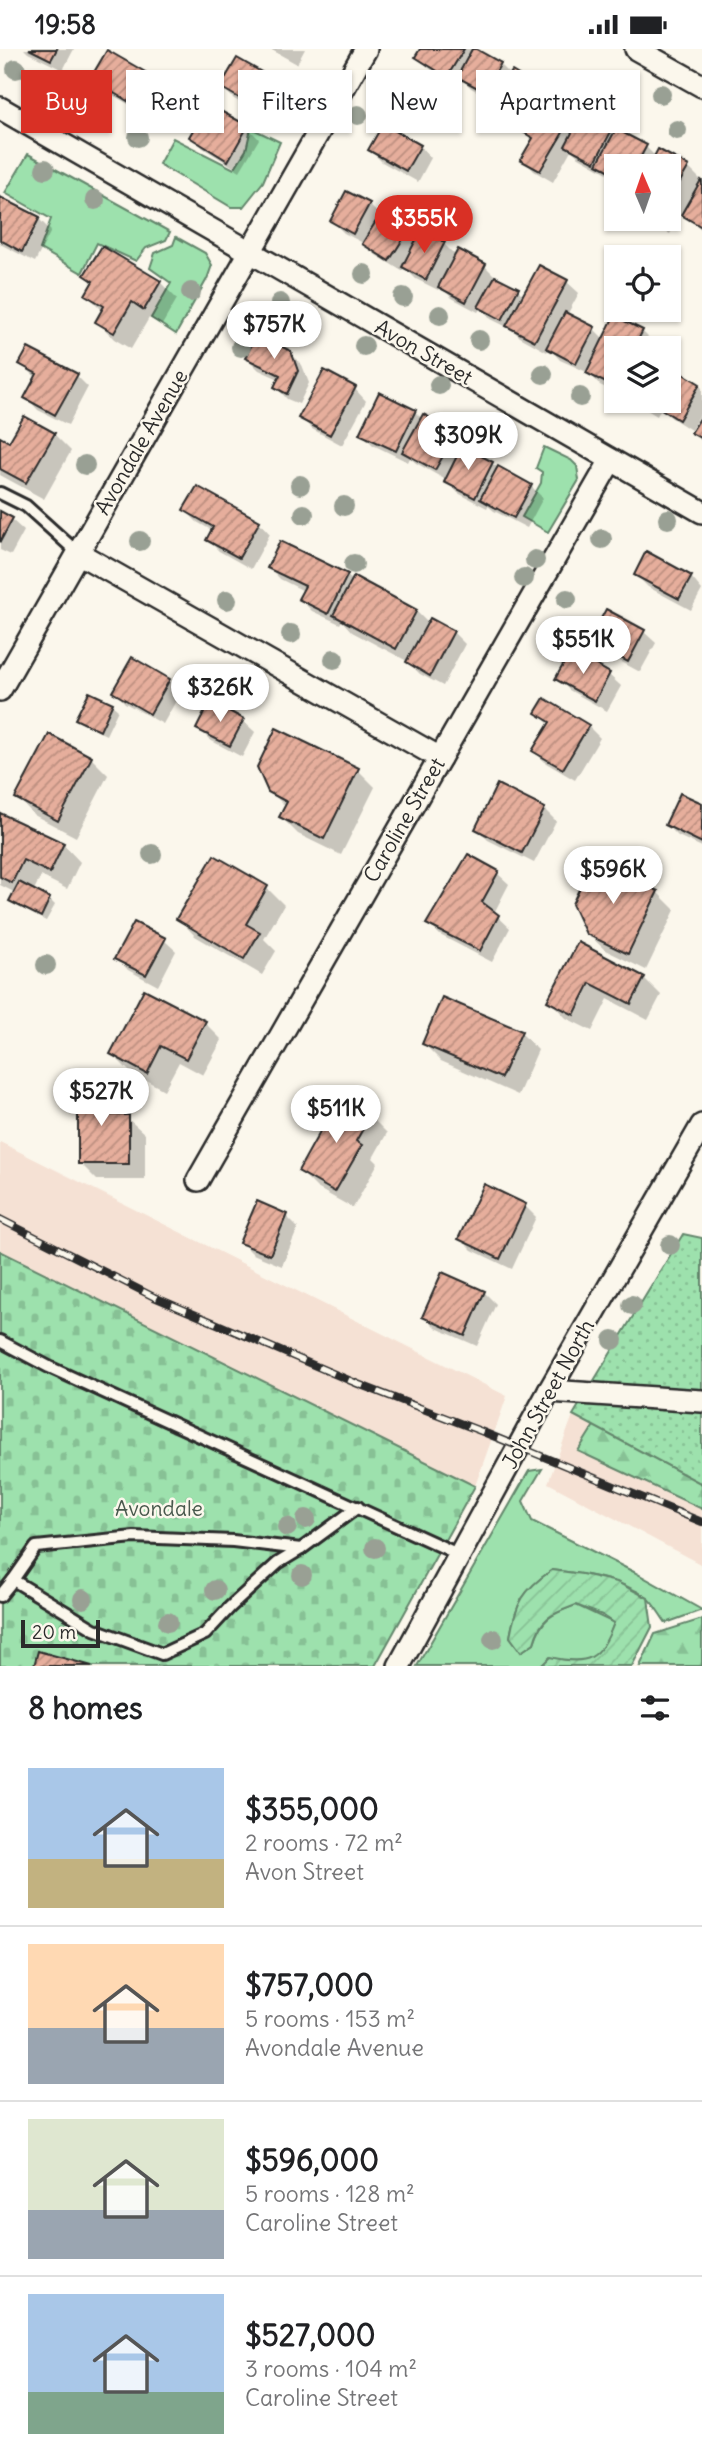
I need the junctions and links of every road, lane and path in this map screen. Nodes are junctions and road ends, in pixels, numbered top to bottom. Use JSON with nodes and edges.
{"nodes":[{"id":1,"x":366,"y":49,"type":"edge"},
{"id":2,"x":636,"y":49,"type":"edge"},
{"id":3,"x":702,"y":86,"type":"edge"},
{"id":4,"x":0,"y":108,"type":"edge"},
{"id":5,"x":249,"y":252,"type":"junction"},
{"id":6,"x":611,"y":460,"type":"junction"},
{"id":7,"x":0,"y":493,"type":"edge"},
{"id":8,"x":702,"y":512,"type":"edge"},
{"id":9,"x":78,"y":553,"type":"junction"},
{"id":10,"x":0,"y":690,"type":"edge"},
{"id":11,"x":440,"y":758,"type":"junction"},
{"id":12,"x":702,"y":1125,"type":"edge"},
{"id":13,"x":198,"y":1180,"type":"dead end"},
{"id":14,"x":0,"y":1341,"type":"edge"},
{"id":15,"x":549,"y":1391,"type":"junction"},
{"id":16,"x":702,"y":1401,"type":"edge"},
{"id":17,"x":358,"y":1507,"type":"junction"},
{"id":18,"x":301,"y":1549,"type":"junction"},
{"id":19,"x":460,"y":1555,"type":"junction"},
{"id":20,"x":13,"y":1580,"type":"junction"},
{"id":21,"x":0,"y":1596,"type":"edge"},
{"id":22,"x":399,"y":1666,"type":"edge"}],
"edges":[{"from":1,"to":5,"type":"street","name":"Avondale Avenue"},
{"from":2,"to":3,"type":"street"},
{"from":4,"to":5,"type":"street","name":"Avon Street"},
{"from":5,"to":6,"type":"street","name":"Avon Street"},
{"from":5,"to":9,"type":"street","name":"Avondale Avenue"},
{"from":6,"to":8,"type":"street","name":"Avon Street"},
{"from":6,"to":11,"type":"street","name":"Caroline Street"},
{"from":7,"to":9,"type":"lane"},
{"from":9,"to":10,"type":"street","name":"Avondale Avenue"},
{"from":9,"to":11,"type":"street"},
{"from":11,"to":13,"type":"street","name":"Caroline Street"},
{"from":12,"to":15,"type":"street","name":"John Street North"},
{"from":14,"to":17,"type":"lane"},
{"from":15,"to":16,"type":"street"},
{"from":15,"to":19,"type":"street","name":"John Street North"},
{"from":17,"to":18,"type":"lane"},
{"from":17,"to":19,"type":"lane"},
{"from":18,"to":20,"type":"lane"},
{"from":18,"to":20,"type":"lane"},
{"from":19,"to":22,"type":"street","name":"John Street North"},
{"from":20,"to":21,"type":"lane"}]}
